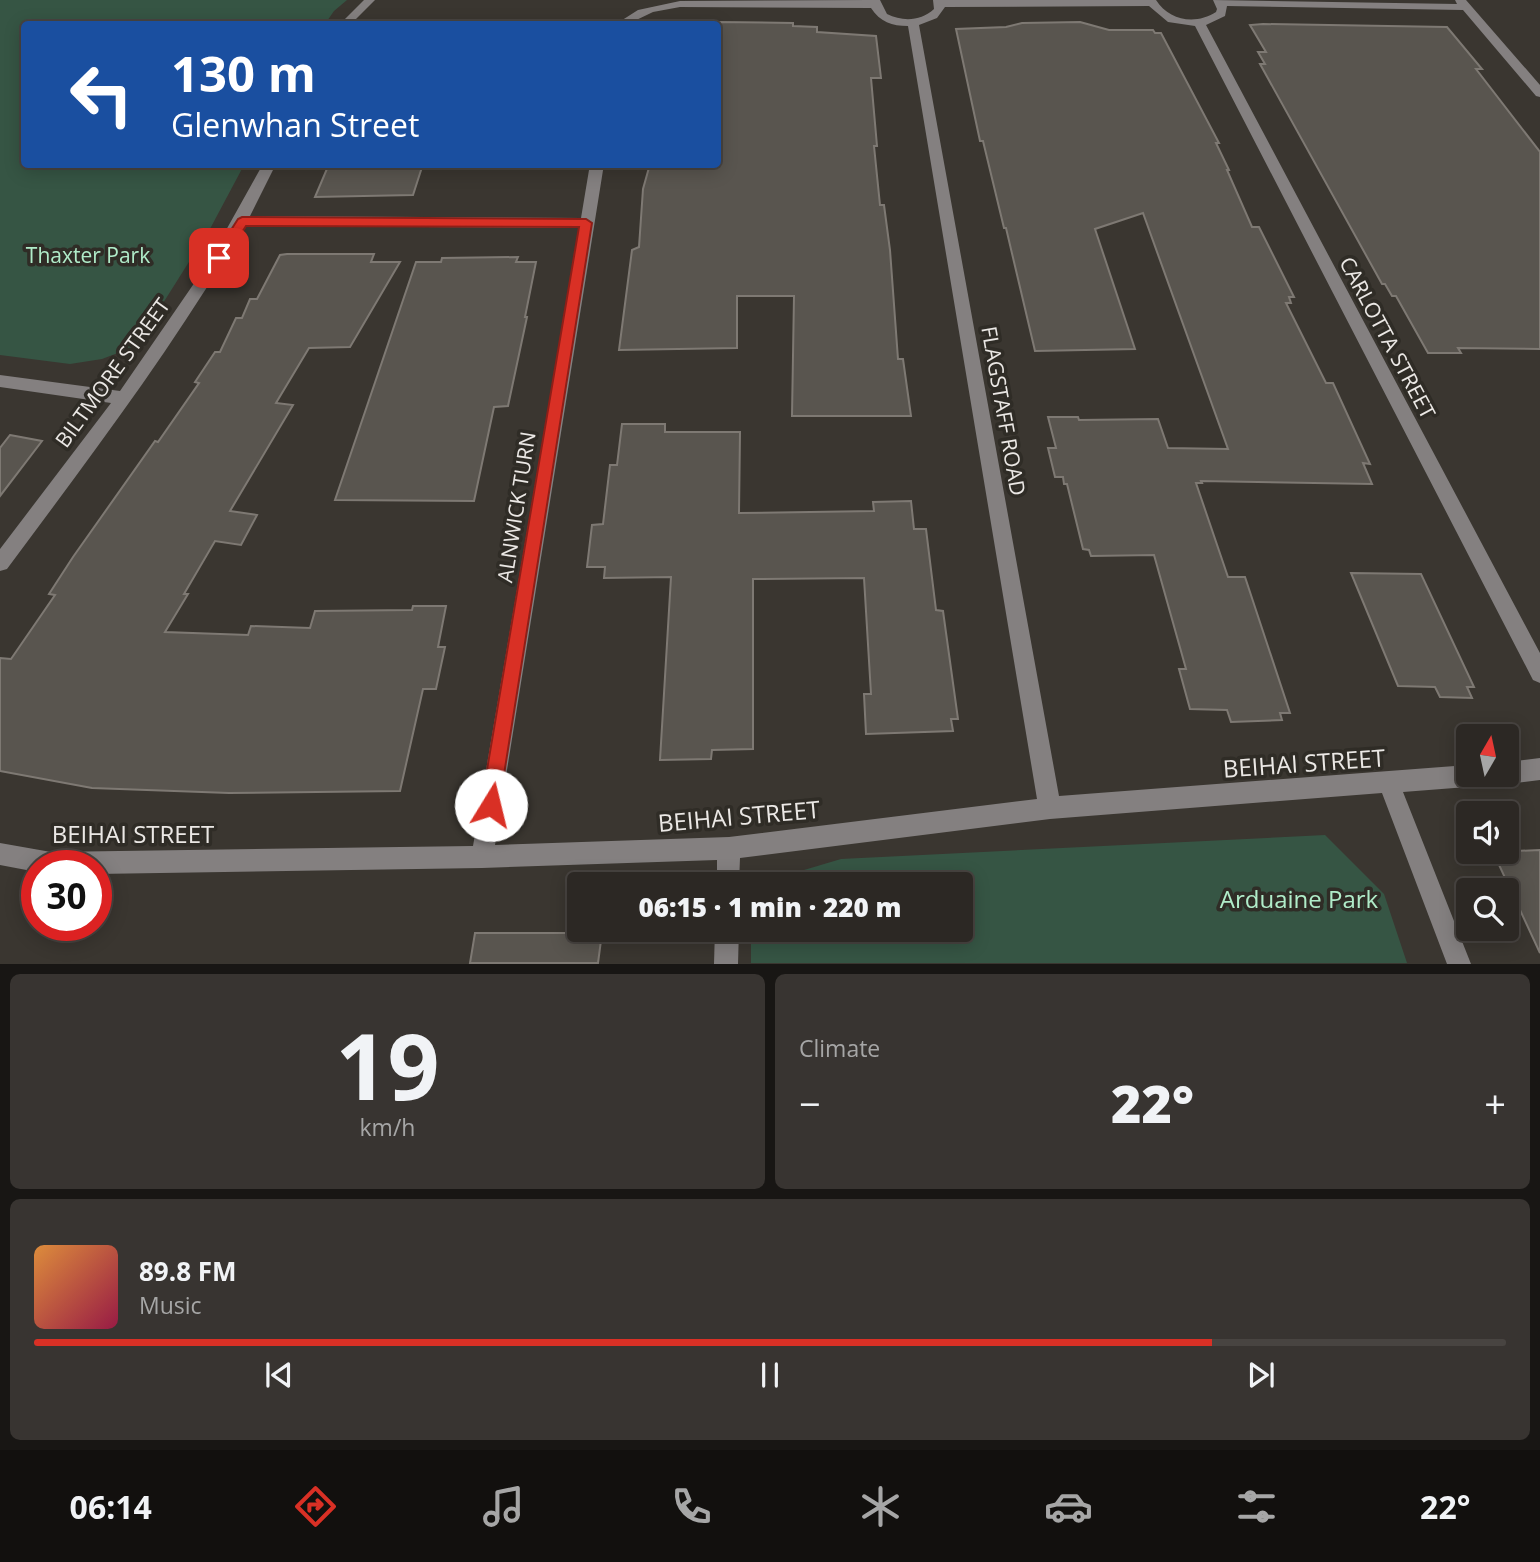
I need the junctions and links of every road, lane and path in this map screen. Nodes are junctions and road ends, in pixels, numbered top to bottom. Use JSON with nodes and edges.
{"nodes":[{"id":1,"x":370,"y":0,"type":"edge"},
{"id":2,"x":939,"y":2,"type":"edge"},
{"id":3,"x":1152,"y":2,"type":"edge"},
{"id":4,"x":1219,"y":2,"type":"edge"},
{"id":5,"x":874,"y":3,"type":"edge"},
{"id":6,"x":1463,"y":3,"type":"edge"},
{"id":7,"x":348,"y":21,"type":"edge"},
{"id":8,"x":626,"y":21,"type":"edge"},
{"id":9,"x":912,"y":22,"type":"junction"},
{"id":10,"x":1199,"y":23,"type":"junction"},
{"id":11,"x":1540,"y":93,"type":"edge"},
{"id":12,"x":268,"y":168,"type":"edge"},
{"id":13,"x":596,"y":168,"type":"edge"},
{"id":14,"x":242,"y":222,"type":"junction"},
{"id":15,"x":586,"y":223,"type":"junction"},
{"id":16,"x":0,"y":382,"type":"edge"},
{"id":17,"x":122,"y":398,"type":"junction"},
{"id":18,"x":0,"y":564,"type":"edge"},
{"id":19,"x":1540,"y":673,"type":"edge"},
{"id":20,"x":1540,"y":769,"type":"edge"},
{"id":21,"x":1519,"y":772,"type":"edge"},
{"id":22,"x":1456,"y":777,"type":"edge"},
{"id":23,"x":1389,"y":784,"type":"junction"},
{"id":24,"x":1051,"y":808,"type":"junction"},
{"id":25,"x":729,"y":848,"type":"junction"},
{"id":26,"x":0,"y":854,"type":"edge"},
{"id":27,"x":482,"y":857,"type":"junction"},
{"id":28,"x":728,"y":872,"type":"edge"},
{"id":29,"x":727,"y":942,"type":"edge"},
{"id":30,"x":726,"y":964,"type":"edge"},
{"id":31,"x":1459,"y":964,"type":"edge"}],
"edges":[{"from":1,"to":7,"type":"street"},
{"from":2,"to":3,"type":"street"},
{"from":2,"to":9,"type":"street"},
{"from":3,"to":10,"type":"street"},
{"from":4,"to":6,"type":"street"},
{"from":4,"to":10,"type":"street"},
{"from":5,"to":8,"type":"street"},
{"from":5,"to":9,"type":"street"},
{"from":6,"to":11,"type":"street"},
{"from":9,"to":24,"type":"street","name":"FLAGSTAFF ROAD"},
{"from":10,"to":19,"type":"street","name":"CARLOTTA STREET"},
{"from":12,"to":14,"type":"street","name":"BILTMORE STREET"},
{"from":13,"to":15,"type":"street","name":"ALNWICK TURN"},
{"from":14,"to":15,"type":"street"},
{"from":14,"to":17,"type":"street","name":"BILTMORE STREET"},
{"from":15,"to":27,"type":"street","name":"ALNWICK TURN"},
{"from":16,"to":17,"type":"street"},
{"from":17,"to":18,"type":"street","name":"BILTMORE STREET"},
{"from":20,"to":21,"type":"street"},
{"from":22,"to":23,"type":"street","name":"BEIHAI STREET"},
{"from":23,"to":24,"type":"street","name":"BEIHAI STREET"},
{"from":23,"to":31,"type":"street"},
{"from":24,"to":25,"type":"street","name":"BEIHAI STREET"},
{"from":25,"to":27,"type":"street","name":"BEIHAI STREET"},
{"from":25,"to":28,"type":"street"},
{"from":26,"to":27,"type":"street","name":"BEIHAI STREET"},
{"from":29,"to":30,"type":"street"}]}
